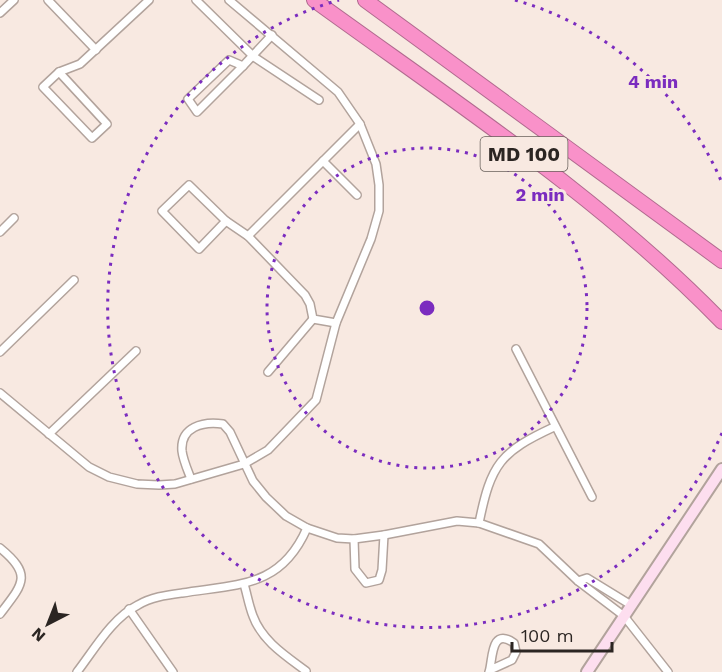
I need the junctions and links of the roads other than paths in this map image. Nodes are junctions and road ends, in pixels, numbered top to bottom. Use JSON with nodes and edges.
{"nodes":[{"id":1,"x":14,"y":0,"type":"edge"},
{"id":2,"x":48,"y":0,"type":"edge"},
{"id":3,"x":149,"y":0,"type":"edge"},
{"id":4,"x":196,"y":0,"type":"edge"},
{"id":5,"x":229,"y":0,"type":"edge"},
{"id":6,"x":314,"y":0,"type":"edge"},
{"id":7,"x":365,"y":0,"type":"edge"},
{"id":8,"x":0,"y":13,"type":"edge"},
{"id":9,"x":272,"y":35,"type":"junction"},
{"id":10,"x":96,"y":50,"type":"junction"},
{"id":11,"x":254,"y":57,"type":"junction"},
{"id":12,"x":243,"y":66,"type":"junction"},
{"id":13,"x":59,"y":72,"type":"junction"},
{"id":14,"x":319,"y":100,"type":"dead end"},
{"id":15,"x":360,"y":124,"type":"junction"},
{"id":16,"x":323,"y":161,"type":"junction"},
{"id":17,"x":357,"y":195,"type":"dead end"},
{"id":18,"x":14,"y":218,"type":"dead end"},
{"id":19,"x":226,"y":221,"type":"junction"},
{"id":20,"x":0,"y":232,"type":"edge"},
{"id":21,"x":248,"y":236,"type":"junction"},
{"id":22,"x":722,"y":261,"type":"edge"},
{"id":23,"x":74,"y":280,"type":"dead end"},
{"id":24,"x":313,"y":319,"type":"junction"},
{"id":25,"x":722,"y":322,"type":"edge"},
{"id":26,"x":336,"y":323,"type":"junction"},
{"id":27,"x":516,"y":349,"type":"dead end"},
{"id":28,"x":136,"y":351,"type":"dead end"},
{"id":29,"x":0,"y":352,"type":"edge"},
{"id":30,"x":268,"y":372,"type":"dead end"},
{"id":31,"x":0,"y":393,"type":"edge"},
{"id":32,"x":554,"y":427,"type":"junction"},
{"id":33,"x":49,"y":434,"type":"junction"},
{"id":34,"x":244,"y":464,"type":"junction"},
{"id":35,"x":722,"y":469,"type":"edge"},
{"id":36,"x":191,"y":479,"type":"junction"},
{"id":37,"x":592,"y":497,"type":"dead end"},
{"id":38,"x":479,"y":522,"type":"junction"},
{"id":39,"x":307,"y":528,"type":"junction"},
{"id":40,"x":384,"y":535,"type":"junction"},
{"id":41,"x":354,"y":539,"type":"junction"},
{"id":42,"x":0,"y":548,"type":"edge"},
{"id":43,"x":578,"y":581,"type":"junction"},
{"id":44,"x":244,"y":584,"type":"junction"},
{"id":45,"x":631,"y":605,"type":"junction"},
{"id":46,"x":129,"y":609,"type":"junction"},
{"id":47,"x":0,"y":614,"type":"edge"},
{"id":48,"x":624,"y":616,"type":"junction"},
{"id":49,"x":306,"y":671,"type":"edge"},
{"id":50,"x":490,"y":671,"type":"edge"},
{"id":51,"x":77,"y":672,"type":"edge"},
{"id":52,"x":173,"y":672,"type":"edge"},
{"id":53,"x":587,"y":672,"type":"edge"},
{"id":54,"x":668,"y":672,"type":"edge"}],
"edges":[{"from":1,"to":8,"type":"street"},
{"from":2,"to":10,"type":"street"},
{"from":3,"to":10,"type":"street"},
{"from":4,"to":11,"type":"street"},
{"from":5,"to":9,"type":"street"},
{"from":6,"to":25,"type":"highway","number":"MD 100"},
{"from":7,"to":22,"type":"highway","number":"MD 100"},
{"from":9,"to":11,"type":"street"},
{"from":9,"to":15,"type":"street"},
{"from":10,"to":13,"type":"street"},
{"from":11,"to":12,"type":"street"},
{"from":11,"to":14,"type":"street"},
{"from":12,"to":12,"type":"street"},
{"from":13,"to":13,"type":"street"},
{"from":15,"to":16,"type":"street"},
{"from":15,"to":26,"type":"street"},
{"from":16,"to":17,"type":"street"},
{"from":16,"to":21,"type":"street"},
{"from":18,"to":20,"type":"street"},
{"from":19,"to":19,"type":"street"},
{"from":19,"to":21,"type":"street"},
{"from":21,"to":24,"type":"street"},
{"from":23,"to":29,"type":"street"},
{"from":24,"to":26,"type":"street"},
{"from":24,"to":30,"type":"street"},
{"from":26,"to":34,"type":"street"},
{"from":27,"to":32,"type":"street"},
{"from":28,"to":33,"type":"street"},
{"from":31,"to":33,"type":"street"},
{"from":32,"to":37,"type":"street"},
{"from":32,"to":38,"type":"street"},
{"from":33,"to":36,"type":"street"},
{"from":34,"to":36,"type":"street"},
{"from":34,"to":36,"type":"street"},
{"from":34,"to":39,"type":"street"},
{"from":35,"to":45,"type":"main road"},
{"from":38,"to":40,"type":"street"},
{"from":38,"to":43,"type":"street"},
{"from":39,"to":41,"type":"street"},
{"from":39,"to":44,"type":"street"},
{"from":40,"to":41,"type":"street"},
{"from":40,"to":41,"type":"street"},
{"from":42,"to":47,"type":"street"},
{"from":43,"to":45,"type":"street"},
{"from":43,"to":48,"type":"street"},
{"from":44,"to":46,"type":"street"},
{"from":44,"to":49,"type":"street"},
{"from":45,"to":48,"type":"main road"},
{"from":46,"to":51,"type":"street"},
{"from":46,"to":52,"type":"street"},
{"from":48,"to":53,"type":"main road"},
{"from":48,"to":54,"type":"street"},
{"from":50,"to":50,"type":"street"}]}
